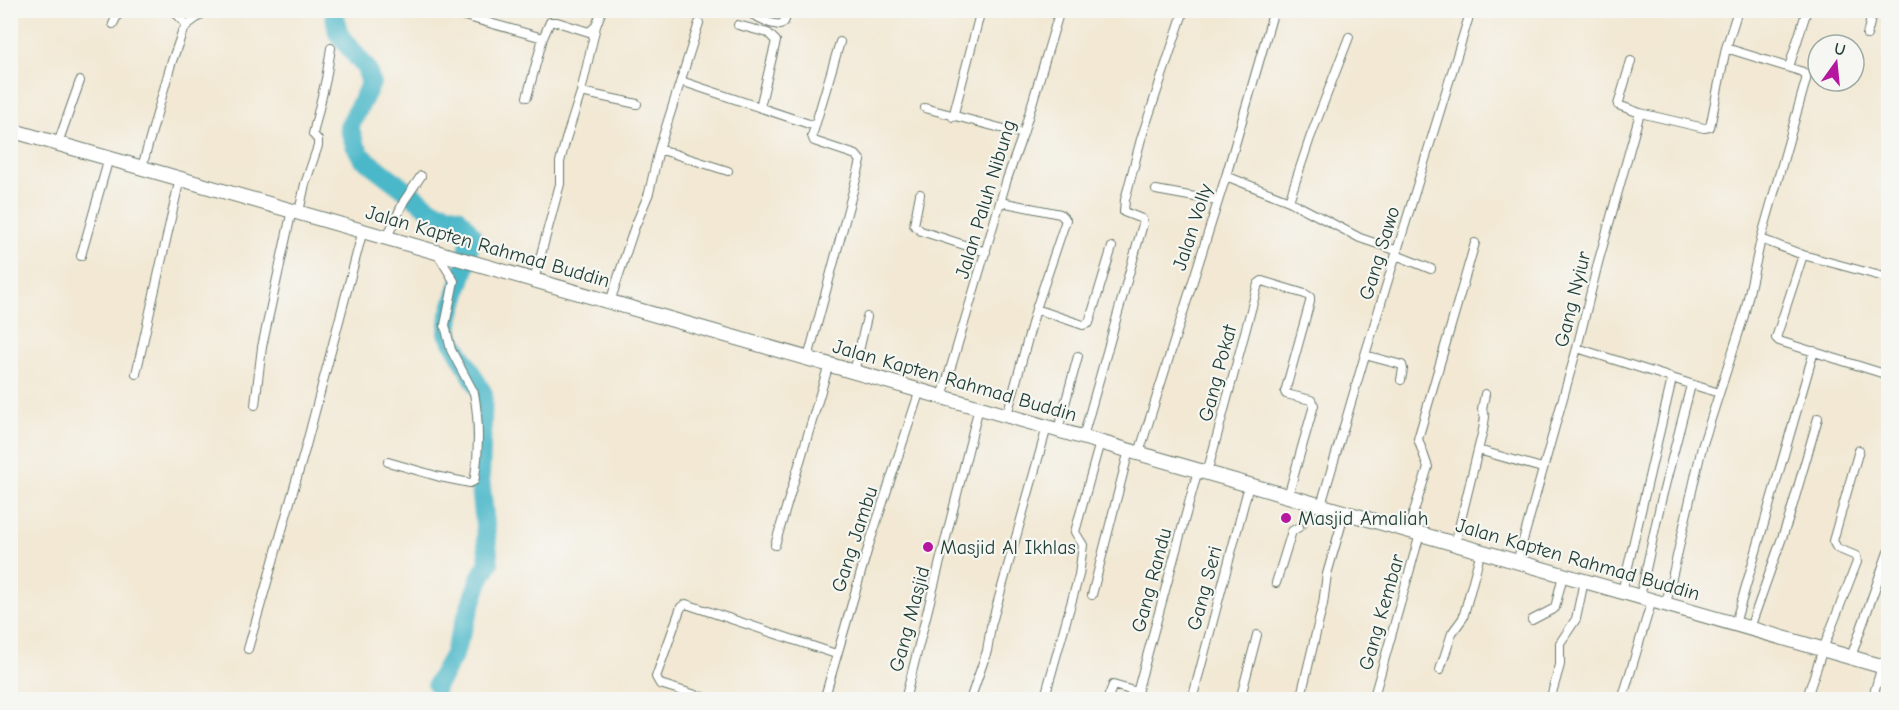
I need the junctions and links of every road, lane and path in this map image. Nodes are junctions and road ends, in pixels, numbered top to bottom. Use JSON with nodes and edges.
{"nodes":[{"id":1,"x":120,"y":10,"type":"edge"},
{"id":2,"x":173,"y":10,"type":"edge"},
{"id":3,"x":207,"y":10,"type":"edge"},
{"id":4,"x":443,"y":10,"type":"edge"},
{"id":5,"x":602,"y":10,"type":"edge"},
{"id":6,"x":789,"y":10,"type":"edge"},
{"id":7,"x":981,"y":10,"type":"edge"},
{"id":8,"x":1060,"y":10,"type":"edge"},
{"id":9,"x":1184,"y":10,"type":"edge"},
{"id":10,"x":1274,"y":10,"type":"edge"},
{"id":11,"x":1471,"y":10,"type":"edge"},
{"id":12,"x":1738,"y":10,"type":"edge"},
{"id":13,"x":1807,"y":10,"type":"edge"},
{"id":14,"x":1873,"y":10,"type":"edge"},
{"id":15,"x":753,"y":15,"type":"dead end"},
{"id":16,"x":699,"y":23,"type":"dead end"},
{"id":17,"x":113,"y":24,"type":"dead end"},
{"id":18,"x":188,"y":25,"type":"junction"},
{"id":19,"x":738,"y":25,"type":"dead end"},
{"id":20,"x":596,"y":26,"type":"junction"},
{"id":21,"x":1867,"y":35,"type":"dead end"},
{"id":22,"x":1349,"y":37,"type":"dead end"},
{"id":23,"x":543,"y":38,"type":"junction"},
{"id":24,"x":840,"y":42,"type":"dead end"},
{"id":25,"x":331,"y":48,"type":"dead end"},
{"id":26,"x":1726,"y":48,"type":"junction"},
{"id":27,"x":1631,"y":61,"type":"dead end"},
{"id":28,"x":1789,"y":67,"type":"junction"},
{"id":29,"x":80,"y":81,"type":"dead end"},
{"id":30,"x":681,"y":81,"type":"junction"},
{"id":31,"x":581,"y":92,"type":"junction"},
{"id":32,"x":527,"y":97,"type":"dead end"},
{"id":33,"x":637,"y":104,"type":"dead end"},
{"id":34,"x":760,"y":107,"type":"junction"},
{"id":35,"x":925,"y":108,"type":"dead end"},
{"id":36,"x":1640,"y":113,"type":"junction"},
{"id":37,"x":953,"y":117,"type":"junction"},
{"id":38,"x":815,"y":126,"type":"junction"},
{"id":39,"x":10,"y":129,"type":"edge"},
{"id":40,"x":1023,"y":134,"type":"junction"},
{"id":41,"x":58,"y":143,"type":"junction"},
{"id":42,"x":659,"y":149,"type":"junction"},
{"id":43,"x":109,"y":158,"type":"junction"},
{"id":44,"x":142,"y":167,"type":"junction"},
{"id":45,"x":728,"y":171,"type":"dead end"},
{"id":46,"x":421,"y":176,"type":"dead end"},
{"id":47,"x":1226,"y":176,"type":"junction"},
{"id":48,"x":180,"y":178,"type":"junction"},
{"id":49,"x":1156,"y":190,"type":"dead end"},
{"id":50,"x":920,"y":194,"type":"dead end"},
{"id":51,"x":1001,"y":199,"type":"junction"},
{"id":52,"x":1217,"y":201,"type":"junction"},
{"id":53,"x":1289,"y":201,"type":"junction"},
{"id":54,"x":296,"y":211,"type":"junction"},
{"id":55,"x":363,"y":230,"type":"junction"},
{"id":56,"x":387,"y":237,"type":"junction"},
{"id":57,"x":1761,"y":239,"type":"junction"},
{"id":58,"x":1474,"y":243,"type":"dead end"},
{"id":59,"x":1112,"y":248,"type":"dead end"},
{"id":60,"x":436,"y":252,"type":"junction"},
{"id":61,"x":986,"y":252,"type":"junction"},
{"id":62,"x":1397,"y":253,"type":"junction"},
{"id":63,"x":1803,"y":255,"type":"junction"},
{"id":64,"x":81,"y":256,"type":"dead end"},
{"id":65,"x":1431,"y":269,"type":"dead end"},
{"id":66,"x":1888,"y":278,"type":"edge"},
{"id":67,"x":534,"y":280,"type":"junction"},
{"id":68,"x":610,"y":302,"type":"junction"},
{"id":69,"x":1036,"y":309,"type":"junction"},
{"id":70,"x":867,"y":317,"type":"dead end"},
{"id":71,"x":1577,"y":348,"type":"junction"},
{"id":72,"x":1814,"y":351,"type":"junction"},
{"id":73,"x":1365,"y":355,"type":"junction"},
{"id":74,"x":1078,"y":356,"type":"dead end"},
{"id":75,"x":808,"y":358,"type":"junction"},
{"id":76,"x":829,"y":364,"type":"junction"},
{"id":77,"x":854,"y":372,"type":"junction"},
{"id":78,"x":136,"y":374,"type":"dead end"},
{"id":79,"x":1888,"y":375,"type":"edge"},
{"id":80,"x":1672,"y":379,"type":"junction"},
{"id":81,"x":1401,"y":380,"type":"dead end"},
{"id":82,"x":1691,"y":385,"type":"junction"},
{"id":83,"x":920,"y":390,"type":"junction"},
{"id":84,"x":1719,"y":393,"type":"junction"},
{"id":85,"x":1485,"y":394,"type":"dead end"},
{"id":86,"x":942,"y":397,"type":"junction"},
{"id":87,"x":255,"y":405,"type":"dead end"},
{"id":88,"x":979,"y":407,"type":"junction"},
{"id":89,"x":1007,"y":415,"type":"junction"},
{"id":90,"x":1818,"y":418,"type":"dead end"},
{"id":91,"x":1053,"y":428,"type":"junction"},
{"id":92,"x":1083,"y":437,"type":"junction"},
{"id":93,"x":1100,"y":442,"type":"junction"},
{"id":94,"x":1478,"y":450,"type":"junction"},
{"id":95,"x":1859,"y":450,"type":"dead end"},
{"id":96,"x":1134,"y":452,"type":"junction"},
{"id":97,"x":388,"y":462,"type":"dead end"},
{"id":98,"x":1542,"y":468,"type":"junction"},
{"id":99,"x":1203,"y":471,"type":"junction"},
{"id":100,"x":1249,"y":484,"type":"junction"},
{"id":101,"x":1288,"y":496,"type":"junction"},
{"id":102,"x":1313,"y":507,"type":"junction"},
{"id":103,"x":1345,"y":512,"type":"junction"},
{"id":104,"x":1299,"y":527,"type":"tunnel mouth"},
{"id":105,"x":1414,"y":532,"type":"junction"},
{"id":106,"x":775,"y":544,"type":"dead end"},
{"id":107,"x":1455,"y":544,"type":"junction"},
{"id":108,"x":1481,"y":551,"type":"junction"},
{"id":109,"x":1888,"y":552,"type":"edge"},
{"id":110,"x":1517,"y":562,"type":"junction"},
{"id":111,"x":1563,"y":575,"type":"junction"},
{"id":112,"x":1584,"y":581,"type":"junction"},
{"id":113,"x":1276,"y":583,"type":"dead end"},
{"id":114,"x":1622,"y":592,"type":"junction"},
{"id":115,"x":1092,"y":595,"type":"dead end"},
{"id":116,"x":1652,"y":600,"type":"junction"},
{"id":117,"x":1532,"y":620,"type":"dead end"},
{"id":118,"x":1734,"y":624,"type":"junction"},
{"id":119,"x":1750,"y":628,"type":"junction"},
{"id":120,"x":1257,"y":635,"type":"dead end"},
{"id":121,"x":248,"y":649,"type":"dead end"},
{"id":122,"x":1822,"y":649,"type":"junction"},
{"id":123,"x":836,"y":654,"type":"junction"},
{"id":124,"x":1851,"y":657,"type":"junction"},
{"id":125,"x":1885,"y":667,"type":"edge"},
{"id":126,"x":1440,"y":670,"type":"dead end"},
{"id":127,"x":1136,"y":696,"type":"edge"},
{"id":128,"x":712,"y":699,"type":"edge"},
{"id":129,"x":824,"y":699,"type":"edge"},
{"id":130,"x":904,"y":699,"type":"edge"},
{"id":131,"x":970,"y":699,"type":"edge"},
{"id":132,"x":1044,"y":699,"type":"edge"},
{"id":133,"x":1107,"y":699,"type":"edge"},
{"id":134,"x":1192,"y":699,"type":"edge"},
{"id":135,"x":1240,"y":699,"type":"edge"},
{"id":136,"x":1300,"y":699,"type":"edge"},
{"id":137,"x":1373,"y":699,"type":"edge"},
{"id":138,"x":1550,"y":699,"type":"edge"},
{"id":139,"x":1622,"y":699,"type":"edge"},
{"id":140,"x":1806,"y":699,"type":"edge"},
{"id":141,"x":1872,"y":699,"type":"edge"}],
"edges":[{"from":1,"to":17,"type":"street"},
{"from":2,"to":18,"type":"street"},
{"from":3,"to":18,"type":"street"},
{"from":4,"to":23,"type":"street"},
{"from":5,"to":20,"type":"street"},
{"from":6,"to":15,"type":"street"},
{"from":7,"to":37,"type":"street"},
{"from":8,"to":40,"type":"street","name":"Jalan Paluh Nibung"},
{"from":9,"to":92,"type":"street"},
{"from":10,"to":47,"type":"street","name":"Jalan Volly"},
{"from":11,"to":62,"type":"street","name":"Gang Sawo"},
{"from":12,"to":26,"type":"street"},
{"from":13,"to":28,"type":"street"},
{"from":14,"to":21,"type":"street"},
{"from":16,"to":30,"type":"street"},
{"from":18,"to":44,"type":"street"},
{"from":19,"to":34,"type":"street"},
{"from":20,"to":23,"type":"street"},
{"from":20,"to":31,"type":"street"},
{"from":22,"to":53,"type":"street"},
{"from":23,"to":32,"type":"street"},
{"from":24,"to":38,"type":"street"},
{"from":25,"to":54,"type":"street"},
{"from":26,"to":28,"type":"street"},
{"from":26,"to":36,"type":"street"},
{"from":27,"to":36,"type":"street"},
{"from":28,"to":57,"type":"street"},
{"from":29,"to":41,"type":"street"},
{"from":30,"to":34,"type":"street"},
{"from":30,"to":42,"type":"street"},
{"from":31,"to":33,"type":"street"},
{"from":31,"to":67,"type":"street"},
{"from":34,"to":38,"type":"street"},
{"from":35,"to":37,"type":"street"},
{"from":36,"to":71,"type":"street","name":"Gang Nyiur"},
{"from":37,"to":40,"type":"street"},
{"from":38,"to":75,"type":"street"},
{"from":39,"to":41,"type":"main road","name":"Jalan Kapten Rahmad Buddin"},
{"from":40,"to":51,"type":"street","name":"Jalan Paluh Nibung"},
{"from":41,"to":43,"type":"main road","name":"Jalan Kapten Rahmad Buddin"},
{"from":42,"to":45,"type":"street"},
{"from":42,"to":68,"type":"street"},
{"from":43,"to":44,"type":"main road","name":"Jalan Kapten Rahmad Buddin"},
{"from":43,"to":64,"type":"street"},
{"from":44,"to":48,"type":"main road","name":"Jalan Kapten Rahmad Buddin"},
{"from":46,"to":56,"type":"street"},
{"from":47,"to":52,"type":"street","name":"Jalan Volly"},
{"from":47,"to":53,"type":"street"},
{"from":48,"to":54,"type":"main road","name":"Jalan Kapten Rahmad Buddin"},
{"from":48,"to":78,"type":"street"},
{"from":49,"to":52,"type":"street"},
{"from":50,"to":61,"type":"street"},
{"from":51,"to":61,"type":"street","name":"Jalan Paluh Nibung"},
{"from":51,"to":69,"type":"street"},
{"from":52,"to":96,"type":"street","name":"Jalan Volly"},
{"from":53,"to":62,"type":"street"},
{"from":54,"to":55,"type":"main road","name":"Jalan Kapten Rahmad Buddin"},
{"from":54,"to":87,"type":"street"},
{"from":55,"to":56,"type":"main road","name":"Jalan Kapten Rahmad Buddin"},
{"from":55,"to":121,"type":"street"},
{"from":56,"to":60,"type":"main road","name":"Jalan Kapten Rahmad Buddin"},
{"from":57,"to":63,"type":"street"},
{"from":57,"to":84,"type":"street"},
{"from":58,"to":105,"type":"street","name":"Gang Kembar"},
{"from":59,"to":69,"type":"street"},
{"from":60,"to":67,"type":"main road","name":"Jalan Kapten Rahmad Buddin"},
{"from":60,"to":97,"type":"street"},
{"from":61,"to":86,"type":"street","name":"Jalan Paluh Nibung"},
{"from":62,"to":65,"type":"street"},
{"from":62,"to":73,"type":"street","name":"Gang Sawo"},
{"from":63,"to":66,"type":"street"},
{"from":63,"to":72,"type":"street"},
{"from":67,"to":68,"type":"main road","name":"Jalan Kapten Rahmad Buddin"},
{"from":68,"to":75,"type":"main road","name":"Jalan Kapten Rahmad Buddin"},
{"from":69,"to":89,"type":"street"},
{"from":70,"to":77,"type":"street"},
{"from":71,"to":80,"type":"street"},
{"from":71,"to":98,"type":"street","name":"Gang Nyiur"},
{"from":72,"to":79,"type":"street"},
{"from":72,"to":118,"type":"street"},
{"from":73,"to":81,"type":"street"},
{"from":73,"to":102,"type":"street","name":"Gang Sawo"},
{"from":74,"to":91,"type":"street"},
{"from":75,"to":76,"type":"main road","name":"Jalan Kapten Rahmad Buddin"},
{"from":76,"to":77,"type":"main road","name":"Jalan Kapten Rahmad Buddin"},
{"from":76,"to":106,"type":"street"},
{"from":77,"to":83,"type":"main road","name":"Jalan Kapten Rahmad Buddin"},
{"from":80,"to":82,"type":"street"},
{"from":80,"to":114,"type":"street"},
{"from":82,"to":84,"type":"street"},
{"from":82,"to":116,"type":"street"},
{"from":83,"to":86,"type":"main road","name":"Jalan Kapten Rahmad Buddin"},
{"from":83,"to":123,"type":"street","name":"Gang Jambu"},
{"from":84,"to":116,"type":"street"},
{"from":85,"to":94,"type":"street"},
{"from":86,"to":88,"type":"main road","name":"Jalan Kapten Rahmad Buddin"},
{"from":88,"to":89,"type":"main road","name":"Jalan Kapten Rahmad Buddin"},
{"from":88,"to":130,"type":"street","name":"Gang Masjid"},
{"from":89,"to":91,"type":"main road","name":"Jalan Kapten Rahmad Buddin"},
{"from":90,"to":119,"type":"street"},
{"from":91,"to":92,"type":"main road","name":"Jalan Kapten Rahmad Buddin"},
{"from":91,"to":131,"type":"street"},
{"from":92,"to":93,"type":"main road","name":"Jalan Kapten Rahmad Buddin"},
{"from":93,"to":96,"type":"main road","name":"Jalan Kapten Rahmad Buddin"},
{"from":93,"to":132,"type":"street"},
{"from":94,"to":98,"type":"street"},
{"from":94,"to":107,"type":"street"},
{"from":95,"to":122,"type":"street"},
{"from":96,"to":99,"type":"main road","name":"Jalan Kapten Rahmad Buddin"},
{"from":96,"to":115,"type":"street","name":"Jalan Volly"},
{"from":98,"to":110,"type":"street","name":"Gang Nyiur"},
{"from":99,"to":100,"type":"main road","name":"Jalan Kapten Rahmad Buddin"},
{"from":99,"to":101,"type":"street","name":"Gang Pokat"},
{"from":99,"to":127,"type":"street","name":"Gang Randu"},
{"from":100,"to":101,"type":"main road","name":"Jalan Kapten Rahmad Buddin"},
{"from":100,"to":134,"type":"street","name":"Gang Seri"},
{"from":101,"to":102,"type":"main road","name":"Jalan Kapten Rahmad Buddin"},
{"from":102,"to":103,"type":"main road","name":"Jalan Kapten Rahmad Buddin"},
{"from":103,"to":105,"type":"main road","name":"Jalan Kapten Rahmad Buddin"},
{"from":103,"to":136,"type":"street"},
{"from":104,"to":113,"type":"street"},
{"from":105,"to":107,"type":"main road","name":"Jalan Kapten Rahmad Buddin"},
{"from":105,"to":137,"type":"street","name":"Gang Kembar"},
{"from":107,"to":108,"type":"main road","name":"Jalan Kapten Rahmad Buddin"},
{"from":108,"to":110,"type":"main road","name":"Jalan Kapten Rahmad Buddin"},
{"from":108,"to":126,"type":"street"},
{"from":109,"to":124,"type":"street"},
{"from":110,"to":111,"type":"main road","name":"Jalan Kapten Rahmad Buddin"},
{"from":111,"to":112,"type":"main road","name":"Jalan Kapten Rahmad Buddin"},
{"from":111,"to":117,"type":"street"},
{"from":112,"to":114,"type":"main road","name":"Jalan Kapten Rahmad Buddin"},
{"from":112,"to":138,"type":"street"},
{"from":114,"to":116,"type":"main road","name":"Jalan Kapten Rahmad Buddin"},
{"from":116,"to":118,"type":"main road","name":"Jalan Kapten Rahmad Buddin"},
{"from":116,"to":139,"type":"street"},
{"from":118,"to":119,"type":"main road","name":"Jalan Kapten Rahmad Buddin"},
{"from":119,"to":122,"type":"main road","name":"Jalan Kapten Rahmad Buddin"},
{"from":120,"to":135,"type":"street"},
{"from":122,"to":124,"type":"main road","name":"Jalan Kapten Rahmad Buddin"},
{"from":122,"to":140,"type":"street"},
{"from":123,"to":128,"type":"street"},
{"from":123,"to":129,"type":"street","name":"Gang Jambu"},
{"from":124,"to":125,"type":"main road","name":"Jalan Kapten Rahmad Buddin"},
{"from":125,"to":141,"type":"street"},
{"from":127,"to":133,"type":"street"}]}
